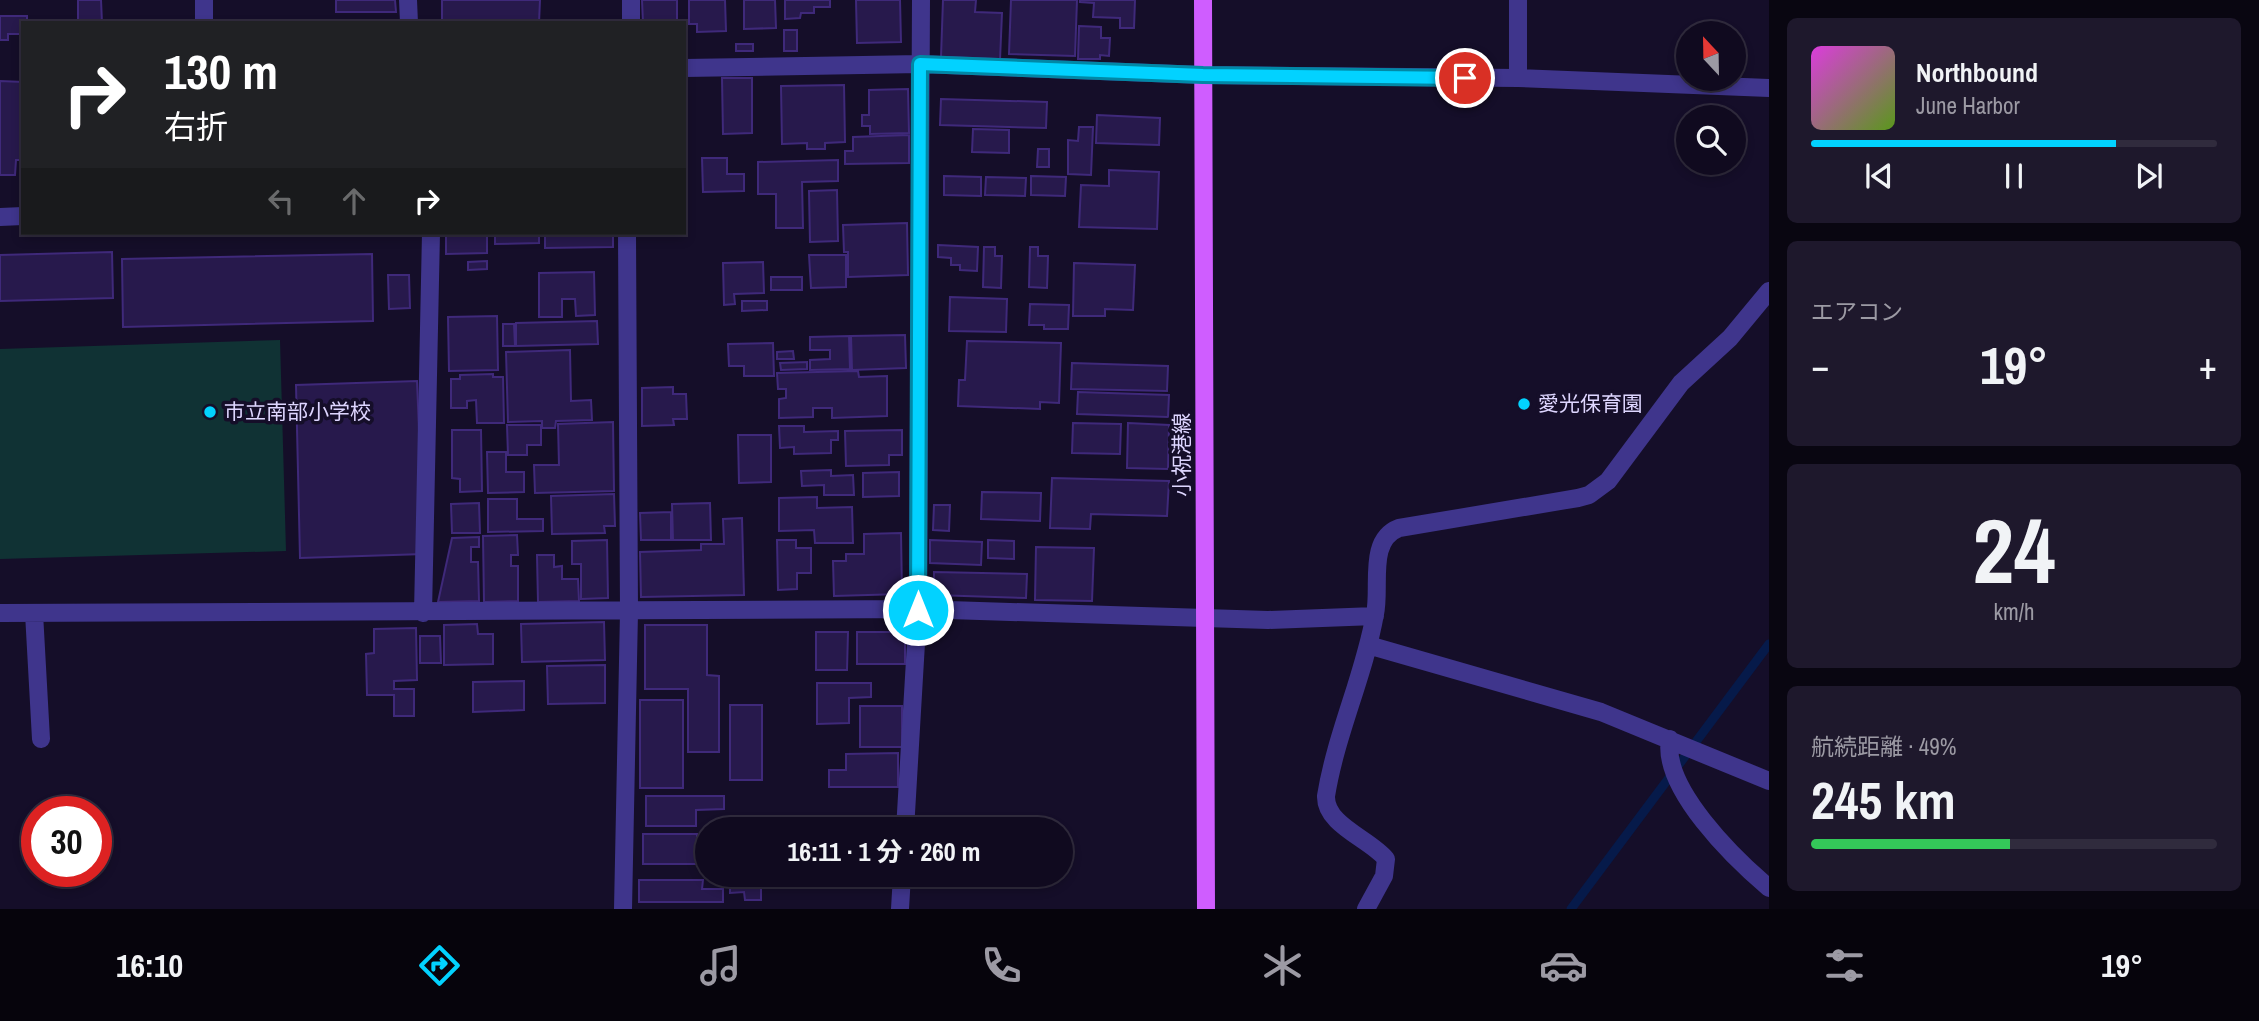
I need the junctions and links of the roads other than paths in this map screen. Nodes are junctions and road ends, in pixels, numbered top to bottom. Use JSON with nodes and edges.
{"nodes":[{"id":1,"x":204,"y":0,"type":"edge"},
{"id":2,"x":408,"y":0,"type":"edge"},
{"id":3,"x":631,"y":0,"type":"edge"},
{"id":4,"x":921,"y":0,"type":"edge"},
{"id":5,"x":1203,"y":0,"type":"edge"},
{"id":6,"x":1518,"y":0,"type":"edge"},
{"id":7,"x":204,"y":21,"type":"edge"},
{"id":8,"x":409,"y":21,"type":"edge"},
{"id":9,"x":631,"y":21,"type":"edge"},
{"id":10,"x":920,"y":64,"type":"junction"},
{"id":11,"x":686,"y":68,"type":"edge"},
{"id":12,"x":1203,"y":75,"type":"junction"},
{"id":13,"x":1518,"y":78,"type":"junction"},
{"id":14,"x":1769,"y":88,"type":"edge"},
{"id":15,"x":21,"y":216,"type":"edge"},
{"id":16,"x":0,"y":217,"type":"edge"},
{"id":17,"x":431,"y":235,"type":"edge"},
{"id":18,"x":627,"y":235,"type":"edge"},
{"id":19,"x":1769,"y":291,"type":"edge"},
{"id":20,"x":918,"y":610,"type":"junction"},
{"id":21,"x":629,"y":612,"type":"junction"},
{"id":22,"x":0,"y":613,"type":"edge"},
{"id":23,"x":34,"y":613,"type":"junction"},
{"id":24,"x":423,"y":613,"type":"junction"},
{"id":25,"x":1375,"y":616,"type":"junction"},
{"id":26,"x":1205,"y":619,"type":"junction"},
{"id":27,"x":1368,"y":645,"type":"junction"},
{"id":28,"x":41,"y":739,"type":"dead end"},
{"id":29,"x":1670,"y":739,"type":"junction"},
{"id":30,"x":1769,"y":781,"type":"edge"},
{"id":31,"x":906,"y":817,"type":"edge"},
{"id":32,"x":901,"y":887,"type":"edge"},
{"id":33,"x":1769,"y":888,"type":"edge"},
{"id":34,"x":623,"y":909,"type":"edge"},
{"id":35,"x":900,"y":909,"type":"edge"},
{"id":36,"x":1206,"y":909,"type":"edge"},
{"id":37,"x":1366,"y":909,"type":"edge"}],
"edges":[{"from":1,"to":7,"type":"street"},
{"from":2,"to":8,"type":"street"},
{"from":3,"to":9,"type":"street"},
{"from":4,"to":10,"type":"street"},
{"from":5,"to":12,"type":"main road","name":"小祝港線"},
{"from":6,"to":13,"type":"street"},
{"from":10,"to":11,"type":"street"},
{"from":10,"to":12,"type":"street"},
{"from":10,"to":20,"type":"street"},
{"from":12,"to":13,"type":"street"},
{"from":12,"to":26,"type":"main road","name":"小祝港線"},
{"from":13,"to":14,"type":"street"},
{"from":15,"to":16,"type":"street"},
{"from":17,"to":24,"type":"street"},
{"from":18,"to":21,"type":"street"},
{"from":19,"to":25,"type":"street"},
{"from":20,"to":21,"type":"street"},
{"from":20,"to":26,"type":"street"},
{"from":20,"to":31,"type":"street"},
{"from":21,"to":24,"type":"street"},
{"from":21,"to":34,"type":"street"},
{"from":22,"to":23,"type":"street"},
{"from":23,"to":24,"type":"street"},
{"from":23,"to":28,"type":"street"},
{"from":25,"to":26,"type":"street"},
{"from":25,"to":27,"type":"street"},
{"from":26,"to":36,"type":"main road","name":"小祝港線"},
{"from":27,"to":29,"type":"street"},
{"from":27,"to":37,"type":"street"},
{"from":29,"to":30,"type":"street"},
{"from":29,"to":33,"type":"street"},
{"from":32,"to":35,"type":"street"}]}
